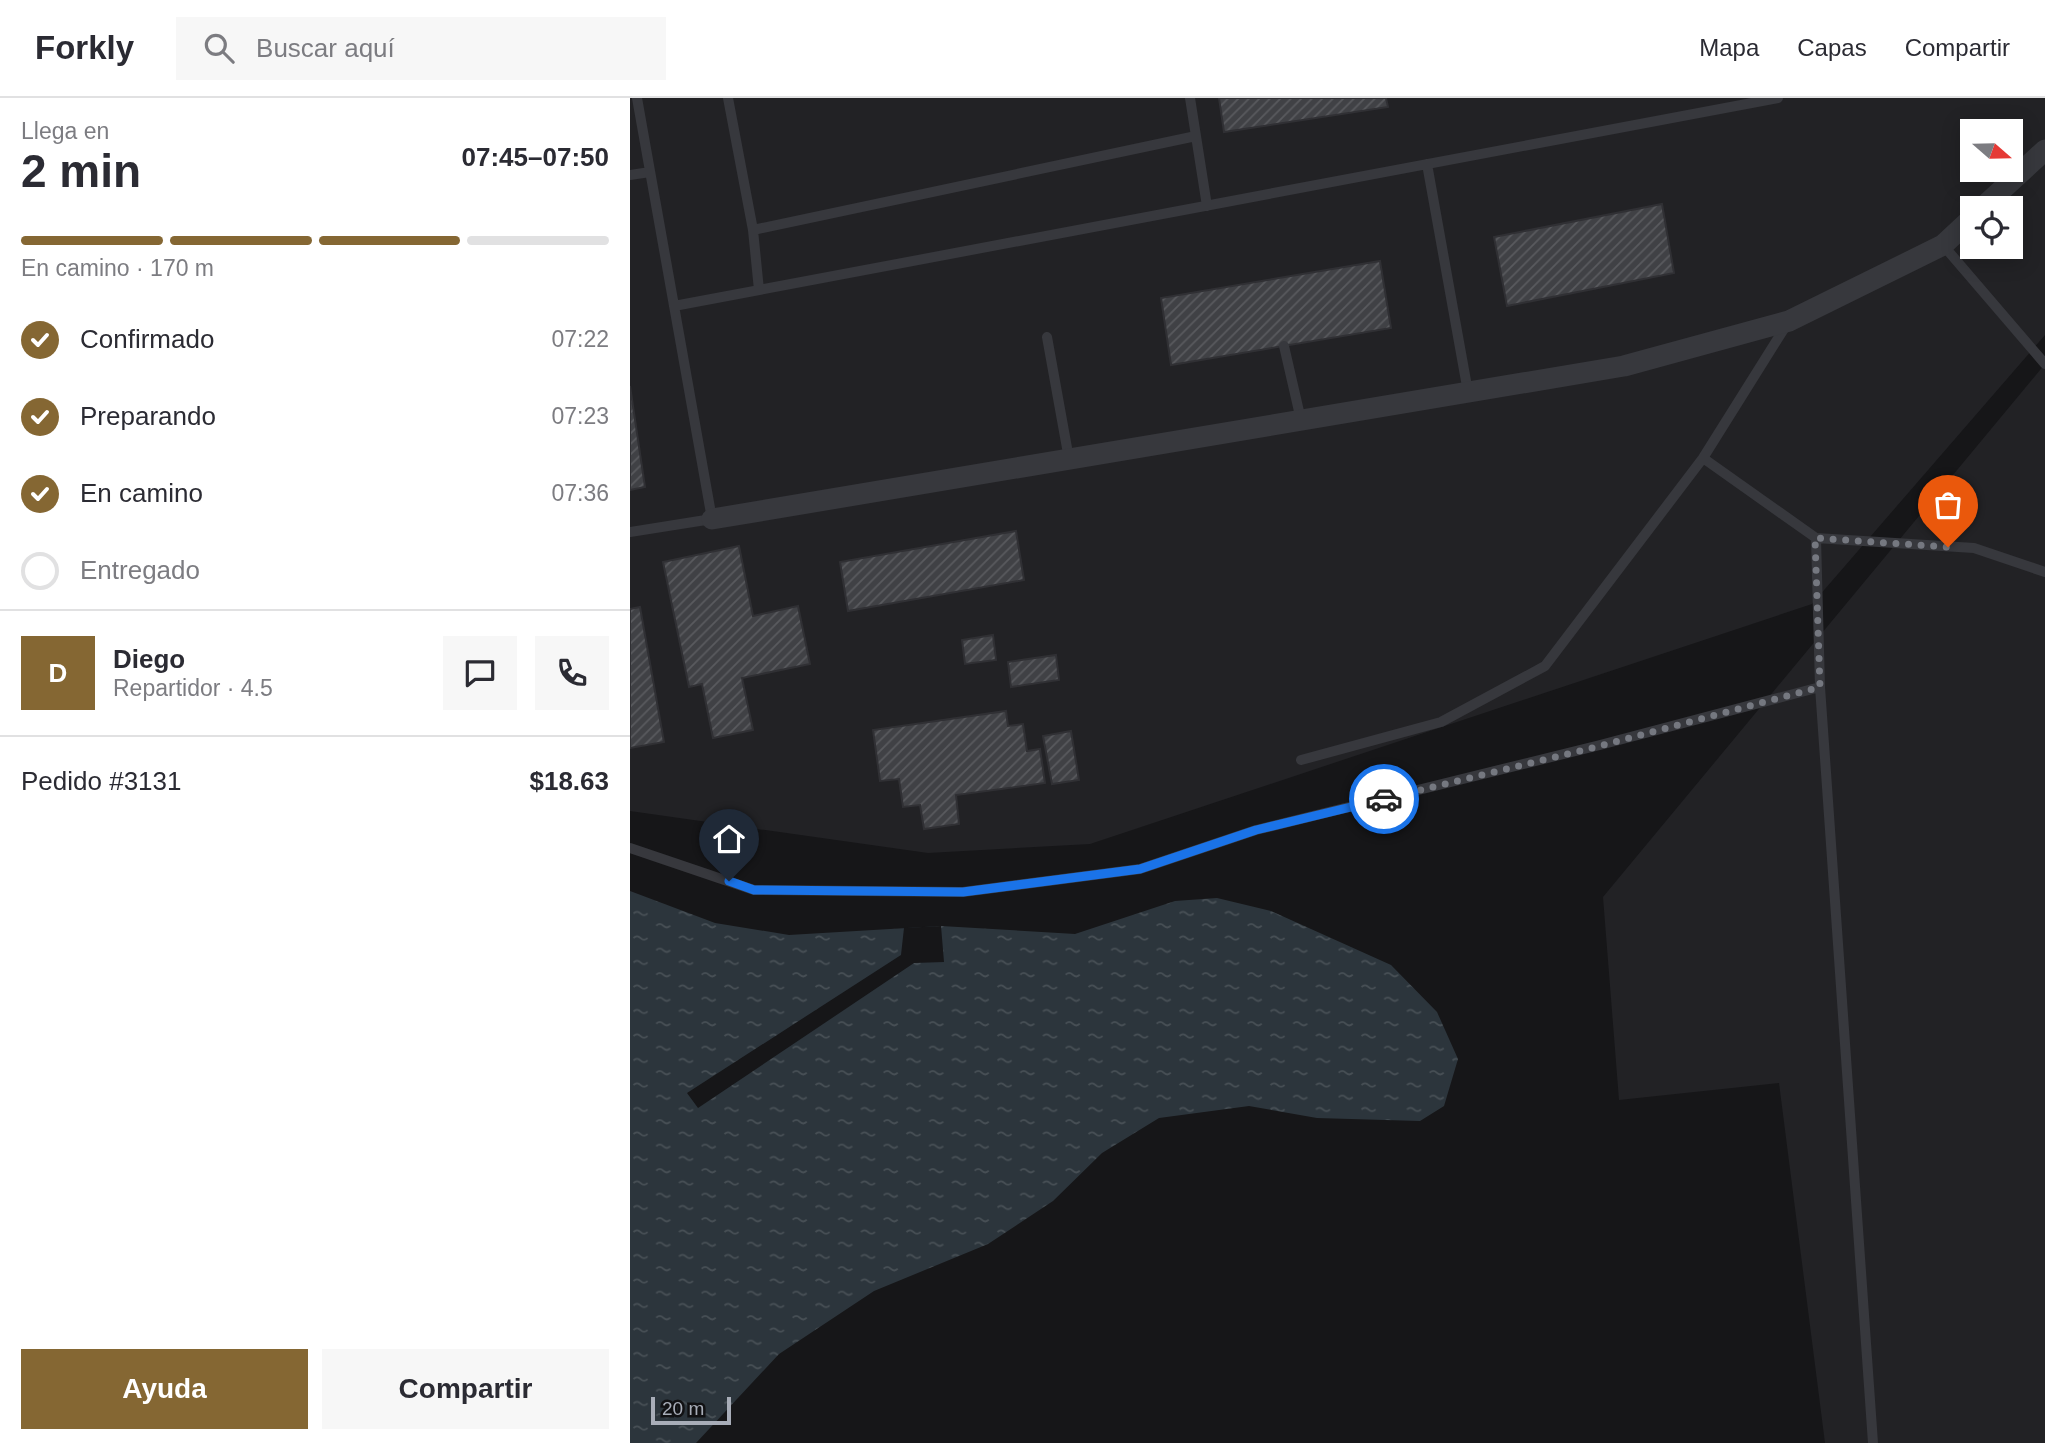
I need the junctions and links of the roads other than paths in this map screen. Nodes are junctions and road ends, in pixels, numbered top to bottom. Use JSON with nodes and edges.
{"nodes":[{"id":1,"x":637,"y":98,"type":"edge"},
{"id":2,"x":728,"y":98,"type":"edge"},
{"id":3,"x":1190,"y":98,"type":"edge"},
{"id":4,"x":1778,"y":98,"type":"edge"},
{"id":5,"x":1196,"y":136,"type":"junction"},
{"id":6,"x":2045,"y":149,"type":"edge"},
{"id":7,"x":1427,"y":164,"type":"junction"},
{"id":8,"x":650,"y":172,"type":"junction"},
{"id":9,"x":630,"y":175,"type":"edge"},
{"id":10,"x":1995,"y":196,"type":"edge"},
{"id":11,"x":1207,"y":206,"type":"junction"},
{"id":12,"x":1960,"y":229,"type":"edge"},
{"id":13,"x":753,"y":230,"type":"junction"},
{"id":14,"x":1943,"y":245,"type":"junction"},
{"id":15,"x":759,"y":290,"type":"junction"},
{"id":16,"x":674,"y":306,"type":"junction"},
{"id":17,"x":1789,"y":321,"type":"junction"},
{"id":18,"x":1047,"y":337,"type":"dead end"},
{"id":19,"x":1284,"y":346,"type":"dead end"},
{"id":20,"x":2045,"y":364,"type":"edge"},
{"id":21,"x":1468,"y":392,"type":"junction"},
{"id":22,"x":1301,"y":420,"type":"junction"},
{"id":23,"x":1703,"y":458,"type":"junction"},
{"id":24,"x":1069,"y":459,"type":"junction"},
{"id":25,"x":712,"y":519,"type":"junction"},
{"id":26,"x":630,"y":532,"type":"edge"},
{"id":27,"x":1815,"y":538,"type":"junction"},
{"id":28,"x":2045,"y":572,"type":"edge"},
{"id":29,"x":1820,"y":687,"type":"junction"},
{"id":30,"x":1301,"y":760,"type":"dead end"},
{"id":31,"x":630,"y":848,"type":"edge"},
{"id":32,"x":1872,"y":1443,"type":"edge"}],
"edges":[{"from":1,"to":8,"type":"lane"},
{"from":2,"to":13,"type":"lane"},
{"from":3,"to":5,"type":"lane"},
{"from":4,"to":7,"type":"lane"},
{"from":5,"to":11,"type":"lane"},
{"from":5,"to":13,"type":"lane"},
{"from":6,"to":10,"type":"street"},
{"from":7,"to":11,"type":"lane"},
{"from":7,"to":21,"type":"lane"},
{"from":8,"to":9,"type":"lane"},
{"from":8,"to":16,"type":"lane"},
{"from":11,"to":15,"type":"lane"},
{"from":12,"to":14,"type":"street"},
{"from":13,"to":15,"type":"lane"},
{"from":14,"to":17,"type":"street"},
{"from":14,"to":20,"type":"lane"},
{"from":15,"to":16,"type":"lane"},
{"from":16,"to":25,"type":"lane"},
{"from":17,"to":21,"type":"street"},
{"from":17,"to":23,"type":"lane"},
{"from":18,"to":24,"type":"lane"},
{"from":19,"to":22,"type":"lane"},
{"from":21,"to":22,"type":"street"},
{"from":22,"to":24,"type":"street"},
{"from":23,"to":27,"type":"lane"},
{"from":23,"to":30,"type":"lane"},
{"from":24,"to":25,"type":"street"},
{"from":25,"to":26,"type":"lane"},
{"from":27,"to":28,"type":"lane"},
{"from":27,"to":29,"type":"lane"},
{"from":29,"to":31,"type":"lane"},
{"from":29,"to":32,"type":"lane"}]}
